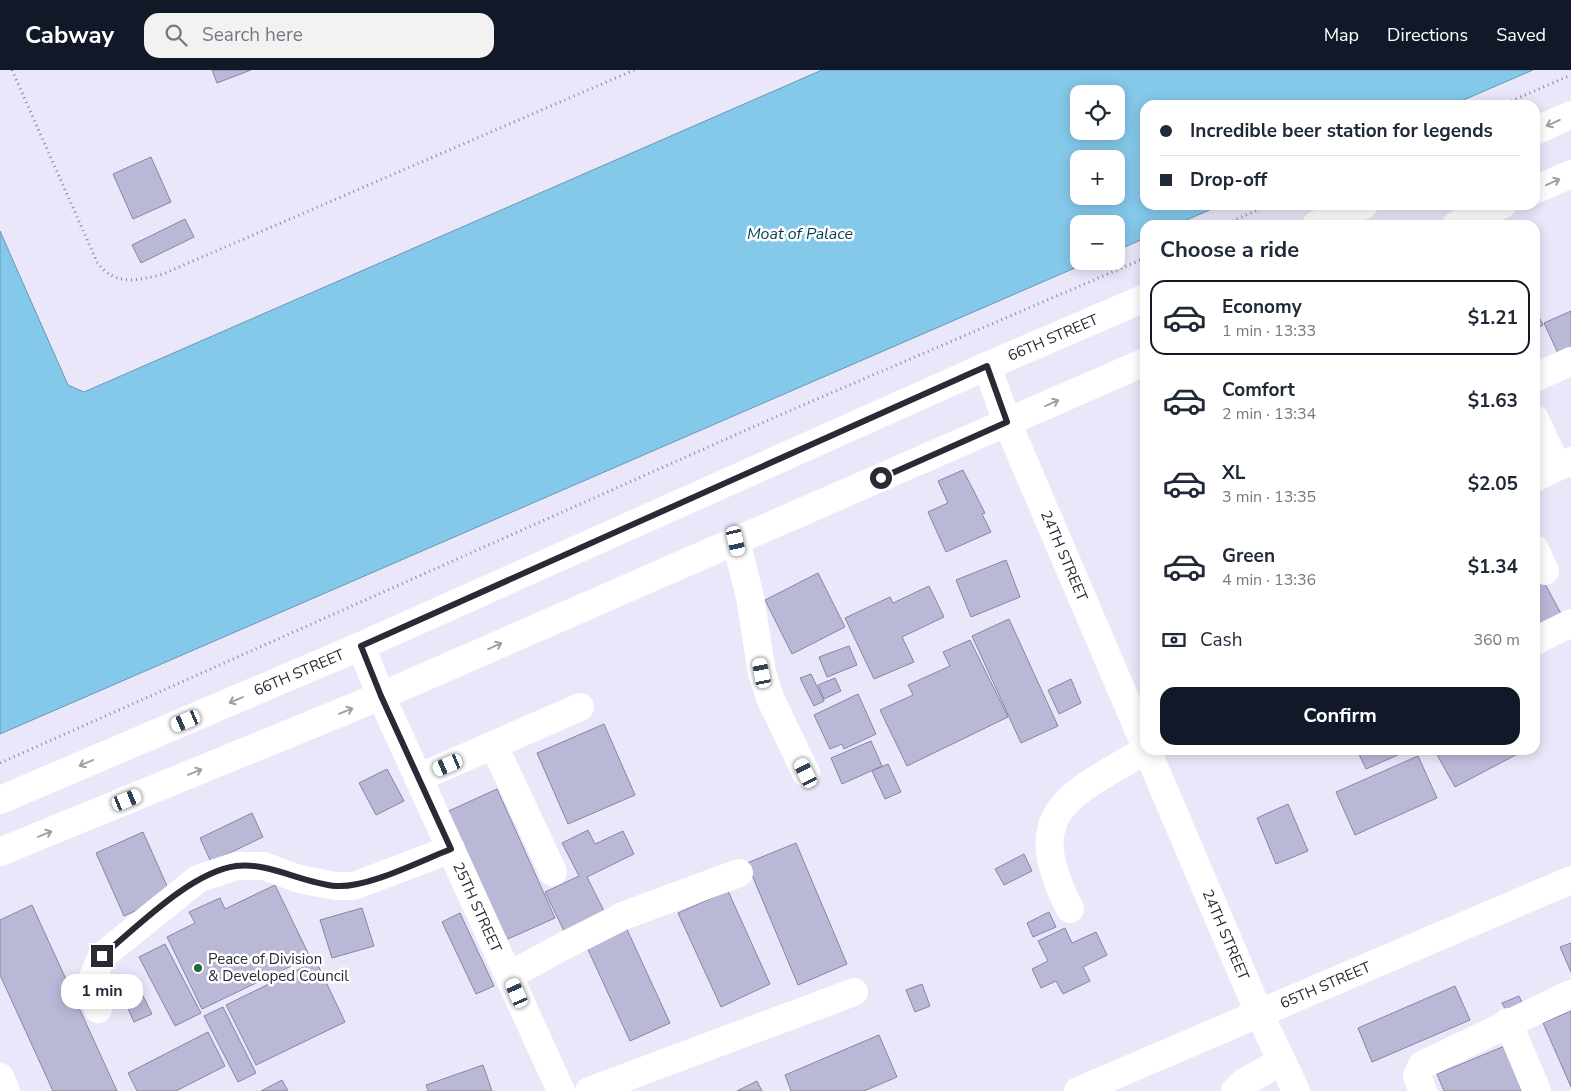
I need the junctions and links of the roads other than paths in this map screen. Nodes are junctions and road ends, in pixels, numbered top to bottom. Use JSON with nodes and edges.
{"nodes":[{"id":1,"x":1571,"y":115,"type":"edge"},
{"id":2,"x":1540,"y":129,"type":"edge"},
{"id":3,"x":1571,"y":174,"type":"edge"},
{"id":4,"x":1540,"y":188,"type":"edge"},
{"id":5,"x":1352,"y":210,"type":"edge"},
{"id":6,"x":1490,"y":210,"type":"edge"},
{"id":7,"x":1328,"y":220,"type":"edge"},
{"id":8,"x":1468,"y":220,"type":"edge"},
{"id":9,"x":1140,"y":300,"type":"edge"},
{"id":10,"x":1571,"y":361,"type":"edge"},
{"id":11,"x":1140,"y":364,"type":"edge"},
{"id":12,"x":987,"y":366,"type":"junction"},
{"id":13,"x":1540,"y":376,"type":"edge"},
{"id":14,"x":1007,"y":422,"type":"junction"},
{"id":15,"x":1540,"y":432,"type":"edge"},
{"id":16,"x":1554,"y":469,"type":"edge"},
{"id":17,"x":736,"y":541,"type":"junction"},
{"id":18,"x":1571,"y":623,"type":"edge"},
{"id":19,"x":1540,"y":638,"type":"edge"},
{"id":20,"x":361,"y":646,"type":"junction"},
{"id":21,"x":381,"y":696,"type":"junction"},
{"id":22,"x":580,"y":707,"type":"dead end"},
{"id":23,"x":1140,"y":733,"type":"edge"},
{"id":24,"x":494,"y":746,"type":"junction"},
{"id":25,"x":1140,"y":754,"type":"edge"},
{"id":26,"x":1148,"y":755,"type":"edge"},
{"id":27,"x":806,"y":773,"type":"dead end"},
{"id":28,"x":418,"y":778,"type":"junction"},
{"id":29,"x":0,"y":800,"type":"edge"},
{"id":30,"x":451,"y":849,"type":"junction"},
{"id":31,"x":0,"y":852,"type":"edge"},
{"id":32,"x":553,"y":872,"type":"dead end"},
{"id":33,"x":739,"y":873,"type":"dead end"},
{"id":34,"x":1571,"y":880,"type":"edge"},
{"id":35,"x":1070,"y":909,"type":"dead end"},
{"id":36,"x":509,"y":976,"type":"junction"},
{"id":37,"x":854,"y":992,"type":"dead end"},
{"id":38,"x":1571,"y":994,"type":"edge"},
{"id":39,"x":98,"y":1009,"type":"dead end"},
{"id":40,"x":1259,"y":1013,"type":"junction"},
{"id":41,"x":1508,"y":1022,"type":"junction"},
{"id":42,"x":1282,"y":1061,"type":"junction"},
{"id":43,"x":0,"y":1077,"type":"edge"},
{"id":44,"x":6,"y":1091,"type":"edge"},
{"id":45,"x":561,"y":1091,"type":"edge"},
{"id":46,"x":589,"y":1091,"type":"edge"},
{"id":47,"x":1078,"y":1091,"type":"edge"},
{"id":48,"x":1235,"y":1091,"type":"edge"},
{"id":49,"x":1296,"y":1091,"type":"edge"},
{"id":50,"x":1423,"y":1091,"type":"edge"},
{"id":51,"x":1537,"y":1091,"type":"edge"}],
"edges":[{"from":1,"to":2,"type":"main road","one_way":true},
{"from":4,"to":3,"type":"main road","one_way":true},
{"from":5,"to":7,"type":"main road"},
{"from":6,"to":8,"type":"main road"},
{"from":9,"to":12,"type":"main road","name":"66TH STREET"},
{"from":10,"to":13,"type":"main road"},
{"from":14,"to":11,"type":"main road","one_way":true},
{"from":12,"to":14,"type":"main road","name":"24TH STREET"},
{"from":12,"to":20,"type":"main road","name":"66TH STREET"},
{"from":14,"to":17,"type":"main road"},
{"from":14,"to":23,"type":"main road","name":"24TH STREET"},
{"from":15,"to":16,"type":"main road"},
{"from":21,"to":17,"type":"main road","one_way":true},
{"from":17,"to":27,"type":"main road"},
{"from":18,"to":19,"type":"main road"},
{"from":20,"to":21,"type":"main road","name":"25TH STREET"},
{"from":20,"to":29,"type":"main road","name":"66TH STREET","one_way":true},
{"from":21,"to":28,"type":"main road","name":"25TH STREET"},
{"from":31,"to":21,"type":"main road","one_way":true},
{"from":22,"to":24,"type":"main road"},
{"from":24,"to":28,"type":"main road"},
{"from":24,"to":32,"type":"main road"},
{"from":25,"to":35,"type":"main road"},
{"from":26,"to":40,"type":"main road","name":"24TH STREET"},
{"from":28,"to":30,"type":"main road","name":"25TH STREET"},
{"from":30,"to":36,"type":"main road","name":"25TH STREET"},
{"from":30,"to":39,"type":"main road"},
{"from":33,"to":36,"type":"main road"},
{"from":34,"to":40,"type":"main road","name":"65TH STREET"},
{"from":36,"to":45,"type":"main road","name":"25TH STREET"},
{"from":37,"to":46,"type":"main road"},
{"from":38,"to":41,"type":"main road"},
{"from":40,"to":42,"type":"main road","name":"24TH STREET"},
{"from":40,"to":47,"type":"main road","name":"65TH STREET"},
{"from":41,"to":50,"type":"main road"},
{"from":41,"to":51,"type":"main road"},
{"from":42,"to":48,"type":"main road"},
{"from":42,"to":49,"type":"main road","name":"24TH STREET"},
{"from":43,"to":44,"type":"main road"}]}
